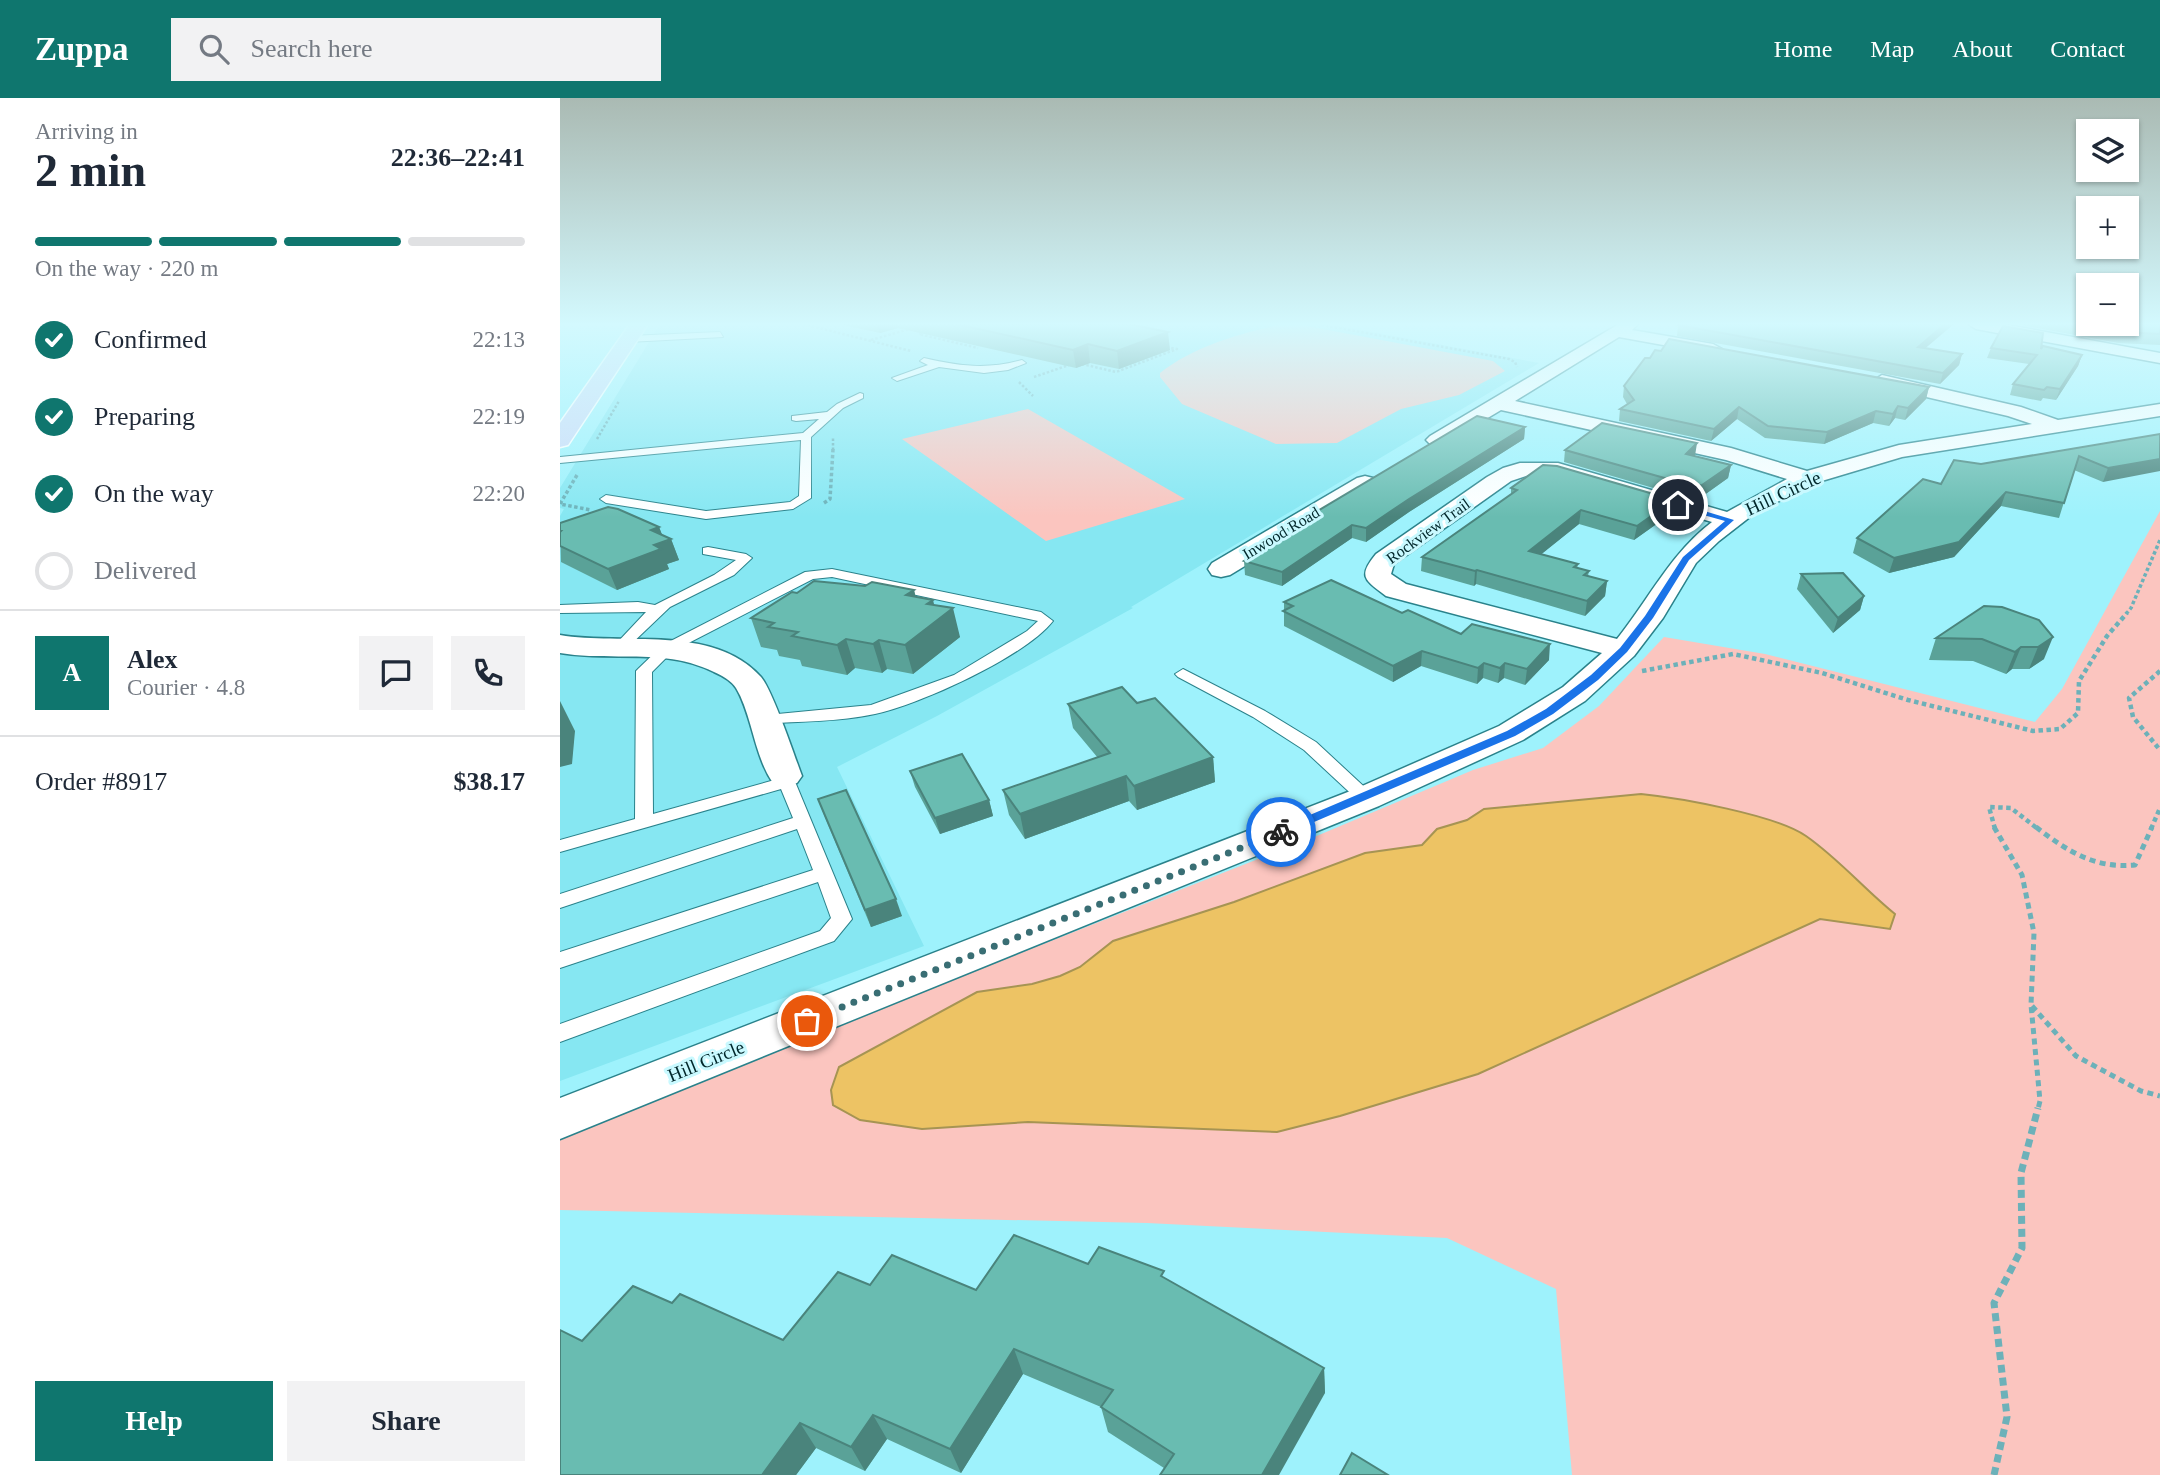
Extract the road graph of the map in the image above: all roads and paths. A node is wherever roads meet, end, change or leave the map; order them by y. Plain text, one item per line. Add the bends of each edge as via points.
1 (595, 388) edge
2 (1524, 388) edge
3 (1914, 388) edge
4 (860, 396) dead end
5 (1501, 402) junction
6 (2160, 410) edge
7 (828, 415) junction
8 (796, 418) dead end
9 (2057, 427) junction
10 (560, 440) edge
11 (806, 442) junction
12 (1419, 451) edge
13 (737, 455) dead end
14 (560, 460) edge
15 (579, 472) dead end
16 (1384, 472) edge
17 (1807, 478) junction
18 (606, 499) dead end
19 (668, 500) dead end
20 (569, 506) dead end
21 (646, 506) junction
22 (1730, 520) junction
23 (2160, 540) edge
24 (708, 551) dead end
25 (1220, 569) dead end
26 (560, 609) edge
27 (658, 610) junction
28 (621, 646) junction
29 (668, 648) junction
30 (566, 649) edge
31 (1624, 650) junction
32 (2160, 671) edge
33 (1183, 674) dead end
34 (1595, 677) junction
35 (763, 719) junction
36 (2160, 750) edge
37 (786, 779) junction
38 (1366, 798) junction
39 (2160, 808) edge
40 (803, 821) junction
41 (644, 822) junction
42 (560, 846) edge
43 (824, 873) junction
44 (560, 901) edge
45 (560, 960) edge
46 (2031, 1005) junction
47 (560, 1033) edge
48 (2160, 1096) edge
49 (560, 1119) edge
50 (1994, 1475) edge

1 - 10 main road
2 - 5 street
3 - 9 street via 2006,408
4 - 7 lane
5 - 12 street
5 - 17 street via 1731,455
6 - 9 street, Hill Circle
7 - 8 lane
7 - 11 lane
9 - 17 street, Hill Circle via 1899,451
11 - 13 lane
11 - 14 lane
11 - 21 lane via 805,498 793,505 706,515
15 - 20 path via 560,504
16 - 25 street, Inwood Road
17 - 22 street, Hill Circle
18 - 21 lane
19 - 21 lane
22 - 31 street, Hill Circle via 1686,559
22 - 31 street, Rockview Trail via 1558,470 1530,467 1498,477 1378,568 1378,577 1396,590
23 - 34 path via 2131,608 2079,681 2078,713 2060,729 2033,731 1822,673 1733,654
24 - 27 lane via 746,558
26 - 27 lane via 638,606
27 - 28 lane
28 - 29 street
28 - 30 street
29 - 35 street via 708,657 749,682
29 - 35 lane via 810,575 832,573 1041,615 1046,621 959,678 873,710
29 - 41 lane via 644,671
31 - 34 street, Hill Circle
32 - 36 path via 2129,698 2133,717
33 - 38 lane via 1310,746
34 - 38 street, Hill Circle via 1549,712 1511,733
35 - 37 street
37 - 40 lane
37 - 41 lane
38 - 49 street, Hill Circle
39 - 46 path via 2135,865 2113,867 2066,850 2011,808 1989,807 1993,826 2022,875 2034,933
40 - 43 lane
40 - 44 lane
41 - 42 lane
43 - 45 lane
43 - 47 lane via 842,919 827,936
46 - 48 path via 2076,1056 2141,1091
46 - 50 path via 2040,1101 2021,1173 2022,1248 1994,1303 2007,1417

